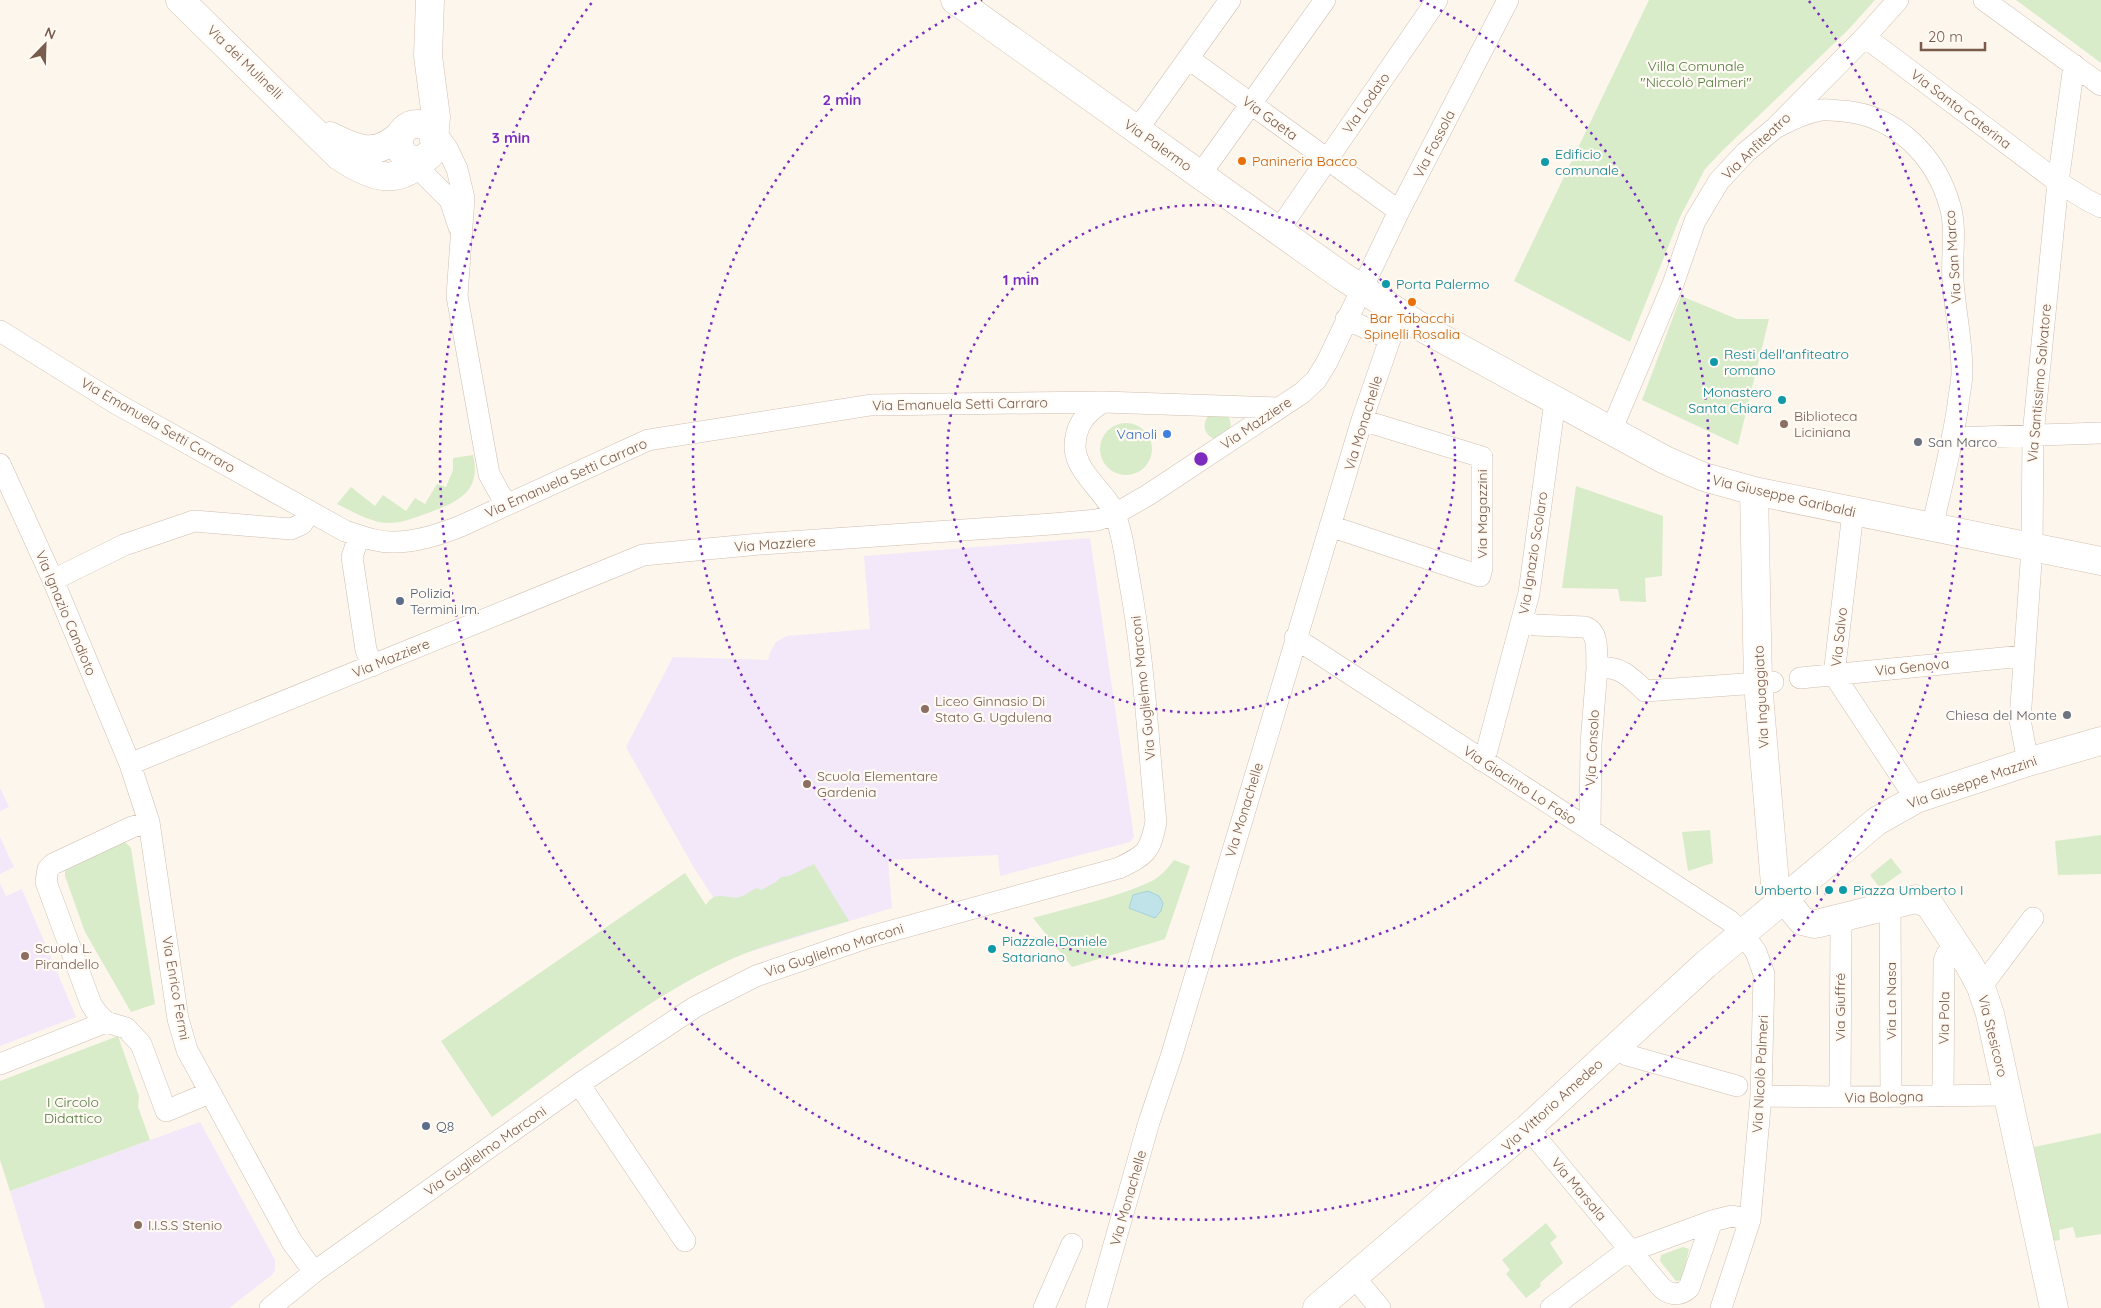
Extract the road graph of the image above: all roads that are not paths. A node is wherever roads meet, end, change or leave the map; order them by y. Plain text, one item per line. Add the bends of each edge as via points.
1 (180, 0) edge
2 (430, 0) edge
3 (955, 0) edge
4 (1230, 0) edge
5 (1325, 0) edge
6 (1438, 0) edge
7 (1508, 0) edge
8 (1898, 0) edge
9 (1984, 0) edge
10 (1865, 37) junction
11 (1189, 59) junction
12 (2074, 65) junction
13 (2101, 85) edge
14 (1251, 104) junction
15 (309, 125) junction
16 (1775, 128) junction
17 (1138, 130) junction
18 (419, 142) junction
19 (1326, 159) junction
20 (1200, 175) junction
21 (2058, 182) junction
22 (2101, 206) edge
23 (1399, 211) junction
24 (1278, 231) junction
25 (462, 233) junction
26 (1361, 288) junction
27 (1346, 319) junction
28 (1396, 327) junction
29 (0, 331) edge
30 (1555, 401) junction
31 (1103, 402) junction
32 (1221, 406) junction
33 (1278, 408) junction
34 (1362, 420) junction
35 (1611, 431) junction
36 (2101, 433) edge
37 (2033, 435) junction
38 (1953, 438) junction
39 (1225, 444) junction
40 (0, 464) edge
41 (1754, 491) junction
42 (506, 505) junction
43 (310, 512) junction
44 (1852, 512) junction
45 (1115, 514) junction
46 (1330, 526) junction
47 (1932, 528) junction
48 (359, 536) junction
49 (2032, 548) junction
50 (2101, 561) edge
51 (53, 580) junction
52 (1523, 621) junction
53 (1295, 638) junction
54 (2023, 656) junction
55 (372, 666) junction
56 (1597, 668) junction
57 (1834, 675) junction
58 (1800, 678) dead end
59 (1766, 682) junction
60 (2101, 741) edge
61 (1481, 760) junction
62 (2028, 762) junction
63 (130, 764) junction
64 (1916, 799) junction
65 (149, 822) junction
66 (1590, 829) junction
67 (1784, 899) junction
68 (1890, 905) junction
69 (1839, 917) junction
70 (2033, 918) dead end
71 (1743, 934) junction
72 (1956, 945) junction
73 (1981, 988) junction
74 (106, 1022) junction
75 (1616, 1047) junction
76 (0, 1064) edge
77 (580, 1084) junction
78 (1737, 1086) dead end
79 (209, 1093) junction
80 (2008, 1095) junction
81 (1761, 1096) junction
82 (1891, 1096) junction
83 (1943, 1096) junction
84 (1840, 1097) junction
85 (1528, 1128) junction
86 (1712, 1220) junction
87 (1750, 1220) junction
88 (685, 1241) dead end
89 (1072, 1244) dead end
90 (1631, 1251) junction
91 (314, 1272) junction
92 (1354, 1277) junction
93 (270, 1308) edge
94 (1044, 1308) edge
95 (1096, 1308) edge
96 (1317, 1308) edge
97 (1380, 1308) edge
98 (1551, 1308) edge
99 (1721, 1308) edge
100 (2054, 1308) edge

1 - 15 street, Via dei Mulinelli
2 - 18 street via 428,56 414,114
3 - 17 street, Via Palermo
4 - 11 street
5 - 14 street
6 - 19 street, Via Lodato
7 - 23 street, Via Fossola
8 - 10 street, Via Anfiteatro
9 - 12 street
10 - 16 street, Via Anfiteatro
10 - 21 street, Via Santa Caterina
11 - 14 street, Via Gaeta
11 - 17 street
12 - 13 street
12 - 21 street, Via Santissimo Salvatore
14 - 19 street, Via Gaeta
14 - 20 street
15 - 18 street via 362,150
15 - 18 street, Via dei Mulinelli via 340,156 358,169 376,175 404,175
16 - 35 street, Via Anfiteatro via 1746,152 1719,181 1696,222
16 - 38 street, Via San Marco via 1799,116 1823,110 1856,112 1882,121 1904,135 1932,165 1951,207 1953,280 1962,373
17 - 20 street, Via Palermo
18 - 25 street via 450,200
18 - 25 street via 443,140 457,169 464,198
19 - 23 street, Via Gaeta
19 - 24 street, Via Lodato
20 - 24 street, Via Palermo
21 - 22 street, Via Santa Caterina
21 - 37 street, Via Santissimo Salvatore
23 - 26 street, Via Fossola
24 - 26 street, Via Palermo
25 - 42 street via 457,296 489,474
26 - 27 street, Via Mazziere
26 - 28 street, Via Giuseppe Garibaldi
27 - 28 street
27 - 33 street, Via Mazziere via 1328,362 1316,380
28 - 30 street, Via Giuseppe Garibaldi
28 - 34 street, Via Monachelle
29 - 43 street, Via Emanuela Setti Carraro via 117,404
30 - 35 street, Via Giuseppe Garibaldi
30 - 52 street, Via Ignazio Scolaro
31 - 32 street, Via Emanuela Setti Carraro
31 - 42 street, Via Emanuela Setti Carraro via 871,405 648,440
31 - 45 street via 1081,421 1075,450 1080,464
32 - 33 street, Via Emanuela Setti Carraro
32 - 39 street via 1231,410 1237,421 1235,433
33 - 39 street, Via Mazziere
34 - 46 street, Via Monachelle
34 - 46 street, Via Magazzini via 1482,458 1480,576
35 - 41 street, Via Giuseppe Garibaldi via 1704,477
36 - 37 street
37 - 38 street
37 - 49 street, Via Santissimo Salvatore
38 - 47 street, Via San Marco
39 - 45 street, Via Mazziere
40 - 51 street, Via Ignazio Candioto
41 - 44 street, Via Giuseppe Garibaldi
41 - 59 street, Via Inguaggiato
42 - 48 street, Via Emanuela Setti Carraro via 440,534 396,542
43 - 48 street, Via Emanuela Setti Carraro
43 - 51 street via 302,524 291,529 194,521 124,545
44 - 47 street, Via Giuseppe Garibaldi
44 - 57 street, Via Salvo
45 - 55 street, Via Mazziere via 1097,520 643,555
45 - 77 street, Via Guglielmo Marconi via 1135,611 1156,822 1148,849 1119,868 866,938 756,976 695,1007
46 - 53 street, Via Monachelle
47 - 49 street, Via Giuseppe Garibaldi
48 - 55 street via 352,557 366,650
49 - 50 street, Via Giuseppe Garibaldi
49 - 54 street, Via Santissimo Salvatore
51 - 63 street, Via Ignazio Candioto
52 - 56 street, Via Consolo via 1535,625 1591,629 1595,635
52 - 61 street, Via Ignazio Scolaro via 1487,750
53 - 61 street, Via Giacinto Lo Faso
53 - 95 street, Via Monachelle
54 - 57 street, Via Genova
54 - 62 street, Via Santissimo Salvatore via 2020,720
55 - 63 street, Via Mazziere
56 - 59 street via 1606,667 1628,674 1645,691
56 - 66 street, Via Consolo via 1591,744
57 - 58 street, Via Genova
57 - 64 street, Via Salvo
59 - 67 street, Via Inguaggiato via 1774,879
60 - 62 street, Via Giuseppe Mazzini
61 - 66 street, Via Giacinto Lo Faso
62 - 64 street, Via Giuseppe Mazzini
63 - 65 street, Via Enrico Fermi
64 - 67 street, Via Giuseppe Mazzini via 1878,821
65 - 74 street via 58,862 48,869 46,875 47,888 91,1004
65 - 79 street, Via Enrico Fermi via 181,1034
66 - 71 street, Via Giacinto Lo Faso via 1730,921
67 - 69 street, Via Stesicoro via 1797,917 1808,924
67 - 71 street, Via Vittorio Amedeo
68 - 69 street, Via Stesicoro
68 - 72 street, Via Stesicoro via 1924,900
68 - 82 street, Via La Nasa
69 - 84 street, Via Giuffré
70 - 73 street
71 - 75 street, Via Vittorio Amedeo
71 - 81 street, Via Nicolò Palmeri via 1756,952 1764,974
72 - 73 street, Via Stesicoro
72 - 83 street, Via Pola via 1944,961
73 - 80 street, Via Stesicoro
74 - 76 street
74 - 79 street via 126,1028 141,1044 166,1111
75 - 78 street via 1627,1055
75 - 85 street, Via Vittorio Amedeo
77 - 88 street
77 - 91 street, Via Guglielmo Marconi
79 - 91 street, Via Enrico Fermi via 292,1242
80 - 83 street, Via Bologna
80 - 100 street, Via Stesicoro
81 - 84 street, Via Bologna
81 - 87 street, Via Nicolò Palmeri
82 - 83 street, Via Bologna
82 - 84 street, Via Bologna
85 - 90 street, Via Marsala
85 - 92 street, Via Vittorio Amedeo
86 - 87 street via 1732,1216
86 - 90 street
86 - 90 street, Via Marsala via 1692,1283 1680,1294 1664,1290
87 - 99 street, Via Nicolò Palmeri
89 - 94 street
90 - 98 street
91 - 93 street, Via Guglielmo Marconi
92 - 96 street, Via Vittorio Amedeo
92 - 97 street

